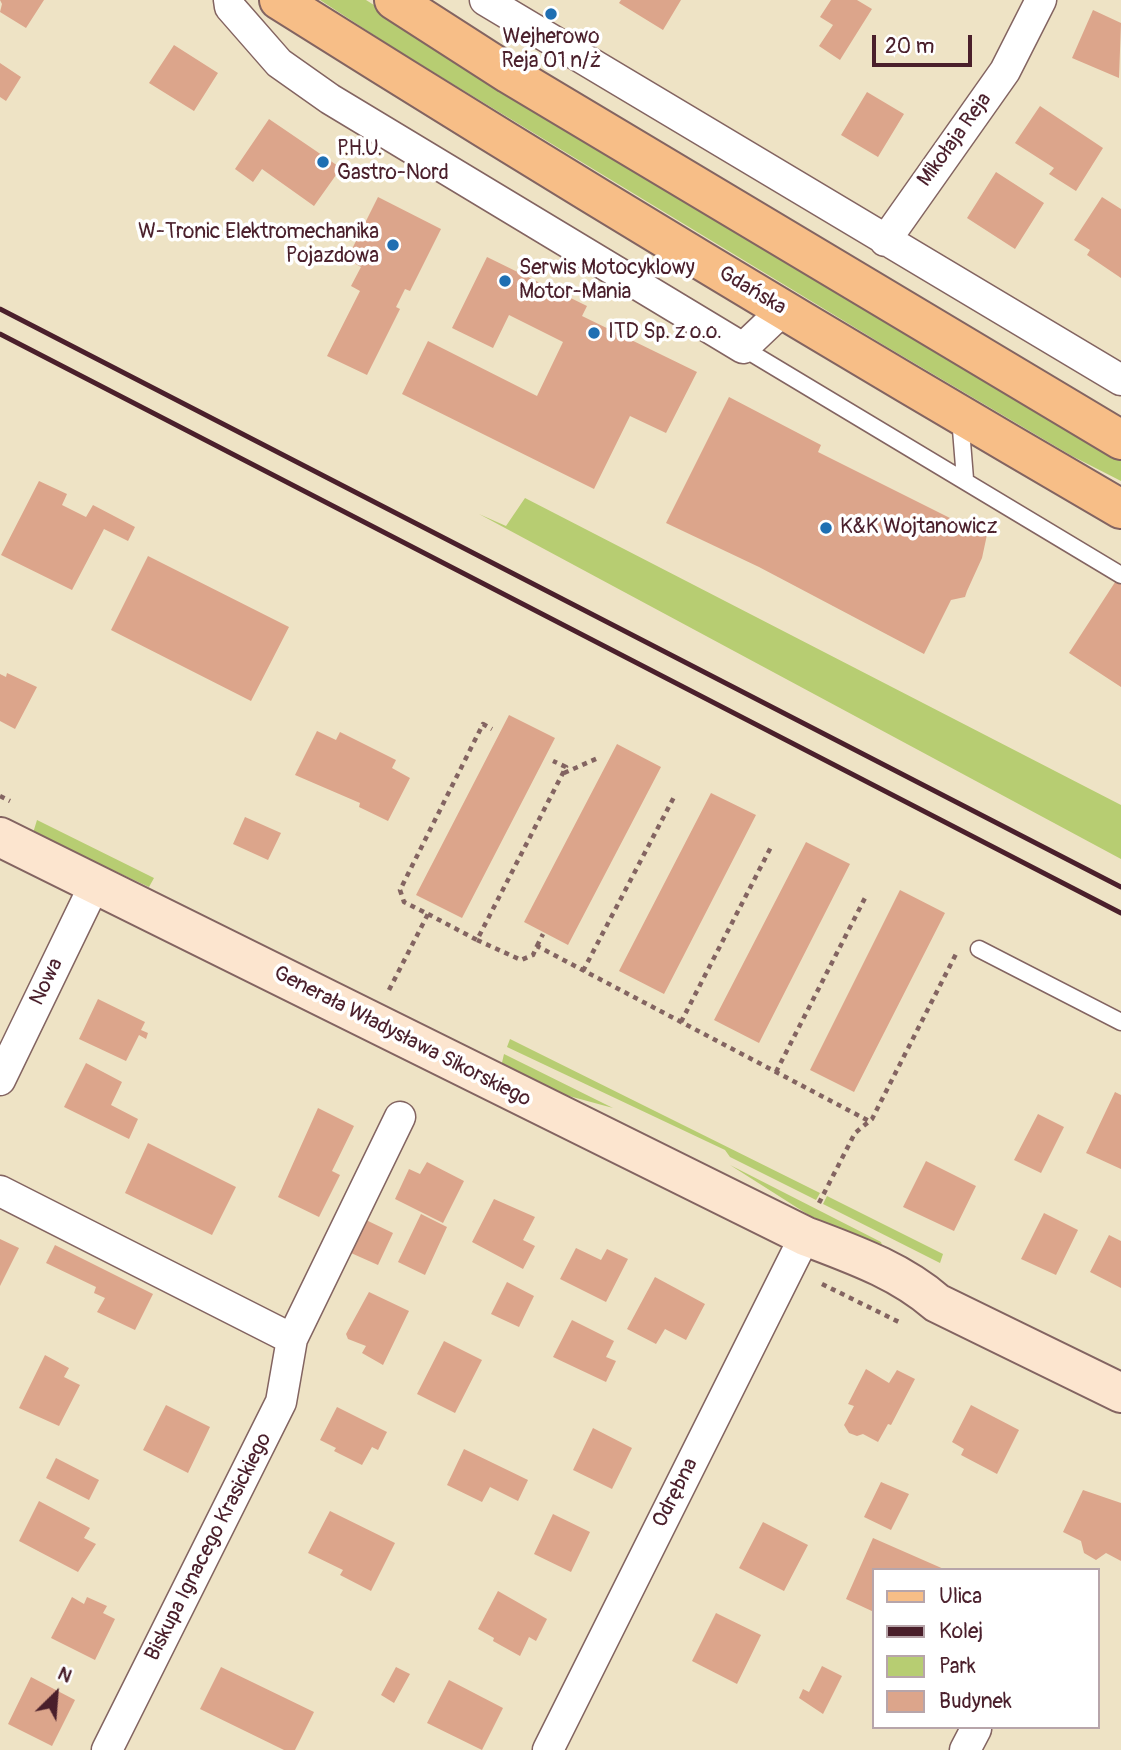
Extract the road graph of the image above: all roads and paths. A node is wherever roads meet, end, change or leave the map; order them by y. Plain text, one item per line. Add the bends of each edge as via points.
1 (229, 0) edge
2 (279, 0) edge
3 (394, 0) edge
4 (485, 0) edge
5 (1041, 0) edge
6 (885, 241) junction
7 (783, 310) junction
8 (743, 348) junction
9 (1121, 380) edge
10 (959, 415) junction
11 (1121, 440) edge
12 (965, 479) junction
13 (1121, 509) edge
14 (1121, 575) edge
15 (492, 729) dead end
16 (598, 758) dead end
17 (553, 761) dead end
18 (563, 774) junction
19 (674, 797) dead end
20 (0, 837) edge
21 (771, 847) dead end
22 (95, 884) junction
23 (866, 896) dead end
24 (428, 914) junction
25 (543, 934) dead end
26 (477, 940) junction
27 (961, 944) dead end
28 (537, 946) junction
29 (979, 949) dead end
30 (583, 971) junction
31 (388, 992) dead end
32 (681, 1022) junction
33 (1121, 1022) edge
34 (776, 1072) junction
35 (0, 1080) edge
36 (400, 1116) dead end
37 (869, 1121) junction
38 (0, 1191) edge
39 (812, 1221) junction
40 (292, 1339) junction
41 (1121, 1393) edge
42 (107, 1750) edge
43 (548, 1750) edge

1 - 8 street via 230,7 279,63 330,99
2 - 7 main road, Gdańska
3 - 11 main road via 509,74
4 - 6 street
5 - 6 street, Mikołaja Reja via 1005,71
6 - 9 street
7 - 8 street
7 - 10 main road, Gdańska
8 - 12 lane
10 - 12 lane
10 - 13 main road, Gdańska
12 - 14 lane
15 - 24 path via 483,724 400,890 404,902
16 - 18 path
17 - 18 path via 566,767
18 - 26 path
19 - 30 path
20 - 22 street, Generała Władysława Sikorskiego
21 - 32 path
22 - 35 street, Nowa
22 - 39 street, Generała Władysława Sikorskiego
23 - 34 path
24 - 26 path
24 - 31 path
25 - 28 path
26 - 28 path via 521,960 533,955
27 - 37 path
28 - 30 path
29 - 33 lane
30 - 32 path
32 - 34 path
34 - 37 path
36 - 40 street, Biskupa Ignacego Krasickiego
37 - 39 path via 855,1133
38 - 40 street
39 - 41 street, Generała Władysława Sikorskiego via 869,1261 914,1283 937,1303
39 - 43 street, Odrębna
40 - 42 street, Biskupa Ignacego Krasickiego via 281,1402

